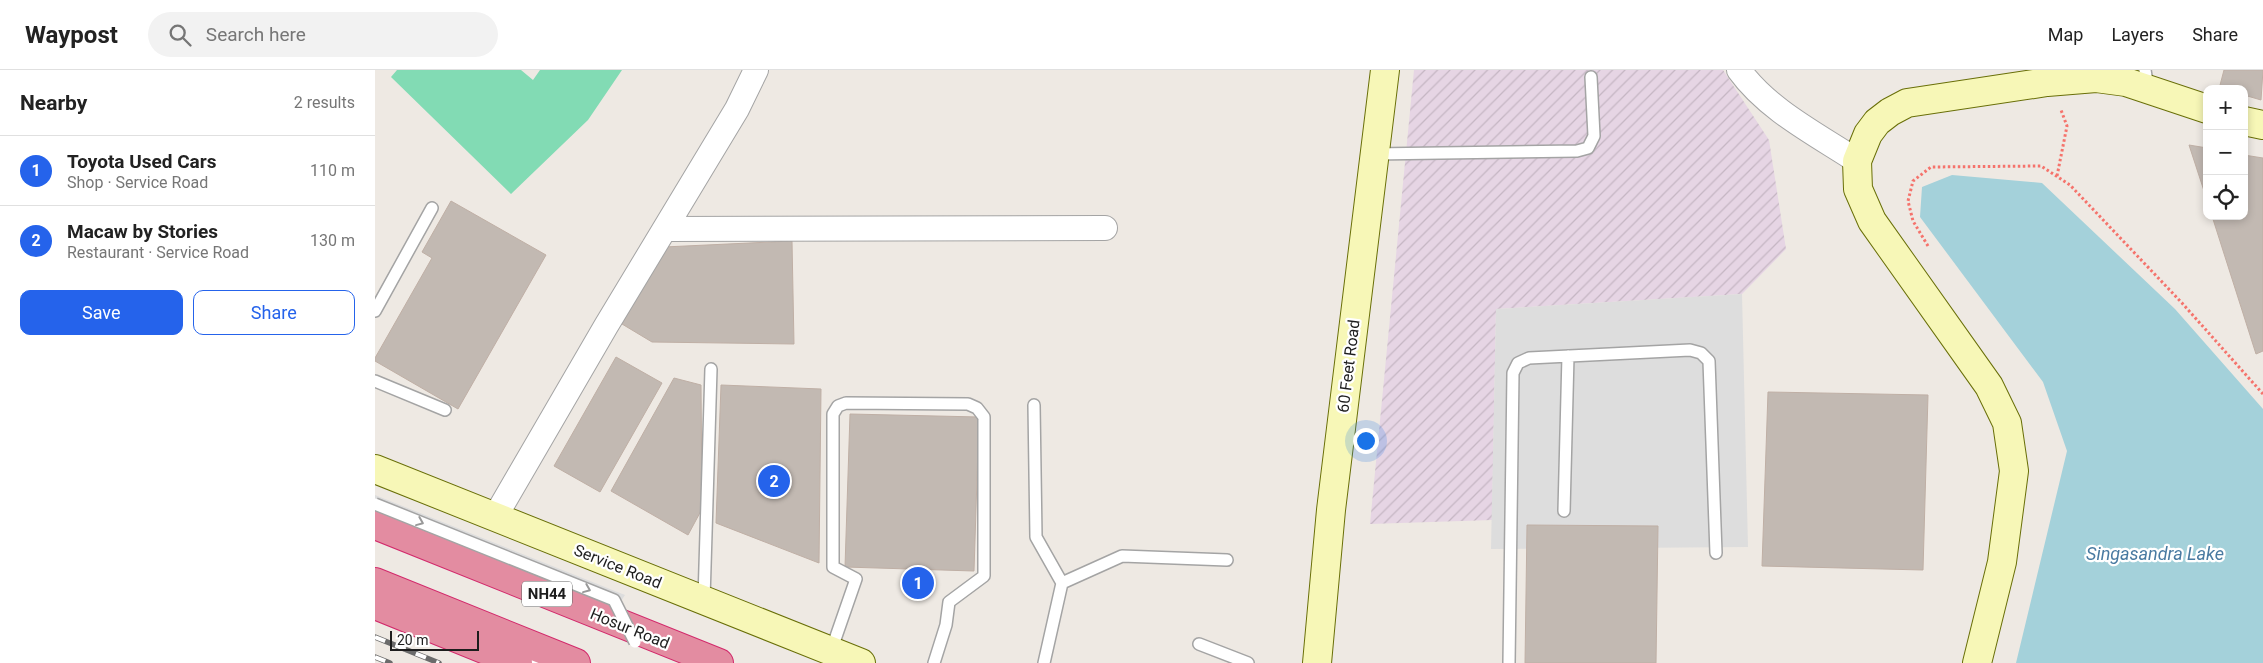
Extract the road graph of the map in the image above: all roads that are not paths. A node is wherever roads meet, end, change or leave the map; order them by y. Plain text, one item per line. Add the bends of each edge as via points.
1 (756, 70) edge
2 (1385, 70) edge
3 (1739, 70) edge
4 (2096, 74) edge
5 (1591, 77) dead end
6 (2147, 80) edge
7 (2203, 108) edge
8 (2248, 122) edge
9 (2263, 125) edge
10 (1374, 154) junction
11 (1857, 161) junction
12 (431, 208) dead end
13 (1105, 228) dead end
14 (665, 229) junction
15 (375, 311) edge
16 (1568, 356) junction
17 (711, 369) dead end
18 (375, 381) edge
19 (1035, 404) dead end
20 (445, 410) dead end
21 (375, 469) edge
22 (375, 504) edge
23 (1564, 511) dead end
24 (495, 516) junction
25 (375, 525) edge
26 (375, 538) edge
27 (1716, 552) dead end
28 (1227, 560) dead end
29 (375, 582) edge
30 (1062, 583) junction
31 (375, 599) edge
32 (703, 600) junction
33 (375, 606) edge
34 (635, 642) junction
35 (1199, 644) dead end
36 (831, 651) junction
37 (518, 663) edge
38 (539, 663) edge
39 (575, 663) edge
40 (688, 663) edge
41 (719, 663) edge
42 (861, 663) edge
43 (934, 663) edge
44 (1044, 663) edge
45 (1248, 663) edge
46 (1317, 663) edge
47 (1509, 663) edge
48 (1977, 663) edge

1 - 14 street via 737,109
2 - 10 street, 60 Feet Road
3 - 11 street via 1762,96
4 - 6 street via 2126,82
4 - 11 street via 1907,103 1877,122 1868,134
5 - 10 lane via 1594,136 1588,148 1577,151
6 - 7 street
8 - 9 street
10 - 46 street, 60 Feet Road via 1331,510
11 - 48 street via 1859,189 1872,221 1989,386 2007,423 2014,471 2002,562
12 - 15 lane
13 - 14 street
14 - 24 street
16 - 23 lane
16 - 27 lane via 1690,350 1701,353 1709,361
16 - 47 lane via 1529,358 1518,363 1513,373
17 - 32 lane
18 - 20 lane
19 - 30 lane via 1036,537
21 - 24 street, Service Road
22 -> 34 lane, bridge via 614,600
24 - 32 street, Service Road
25 - 41 highway, Hosur Road / NH44
26 - 34 highway
28 - 30 lane via 1122,556
29 - 39 highway
30 - 44 lane
31 - 38 lane
32 - 36 street, Service Road
33 - 37 highway
34 - 40 highway
35 - 45 lane
36 - 42 street, Service Road
36 - 43 lane via 856,579 833,567 833,414 838,406 847,403 968,404 977,408 984,417 983,576 949,602 946,625

